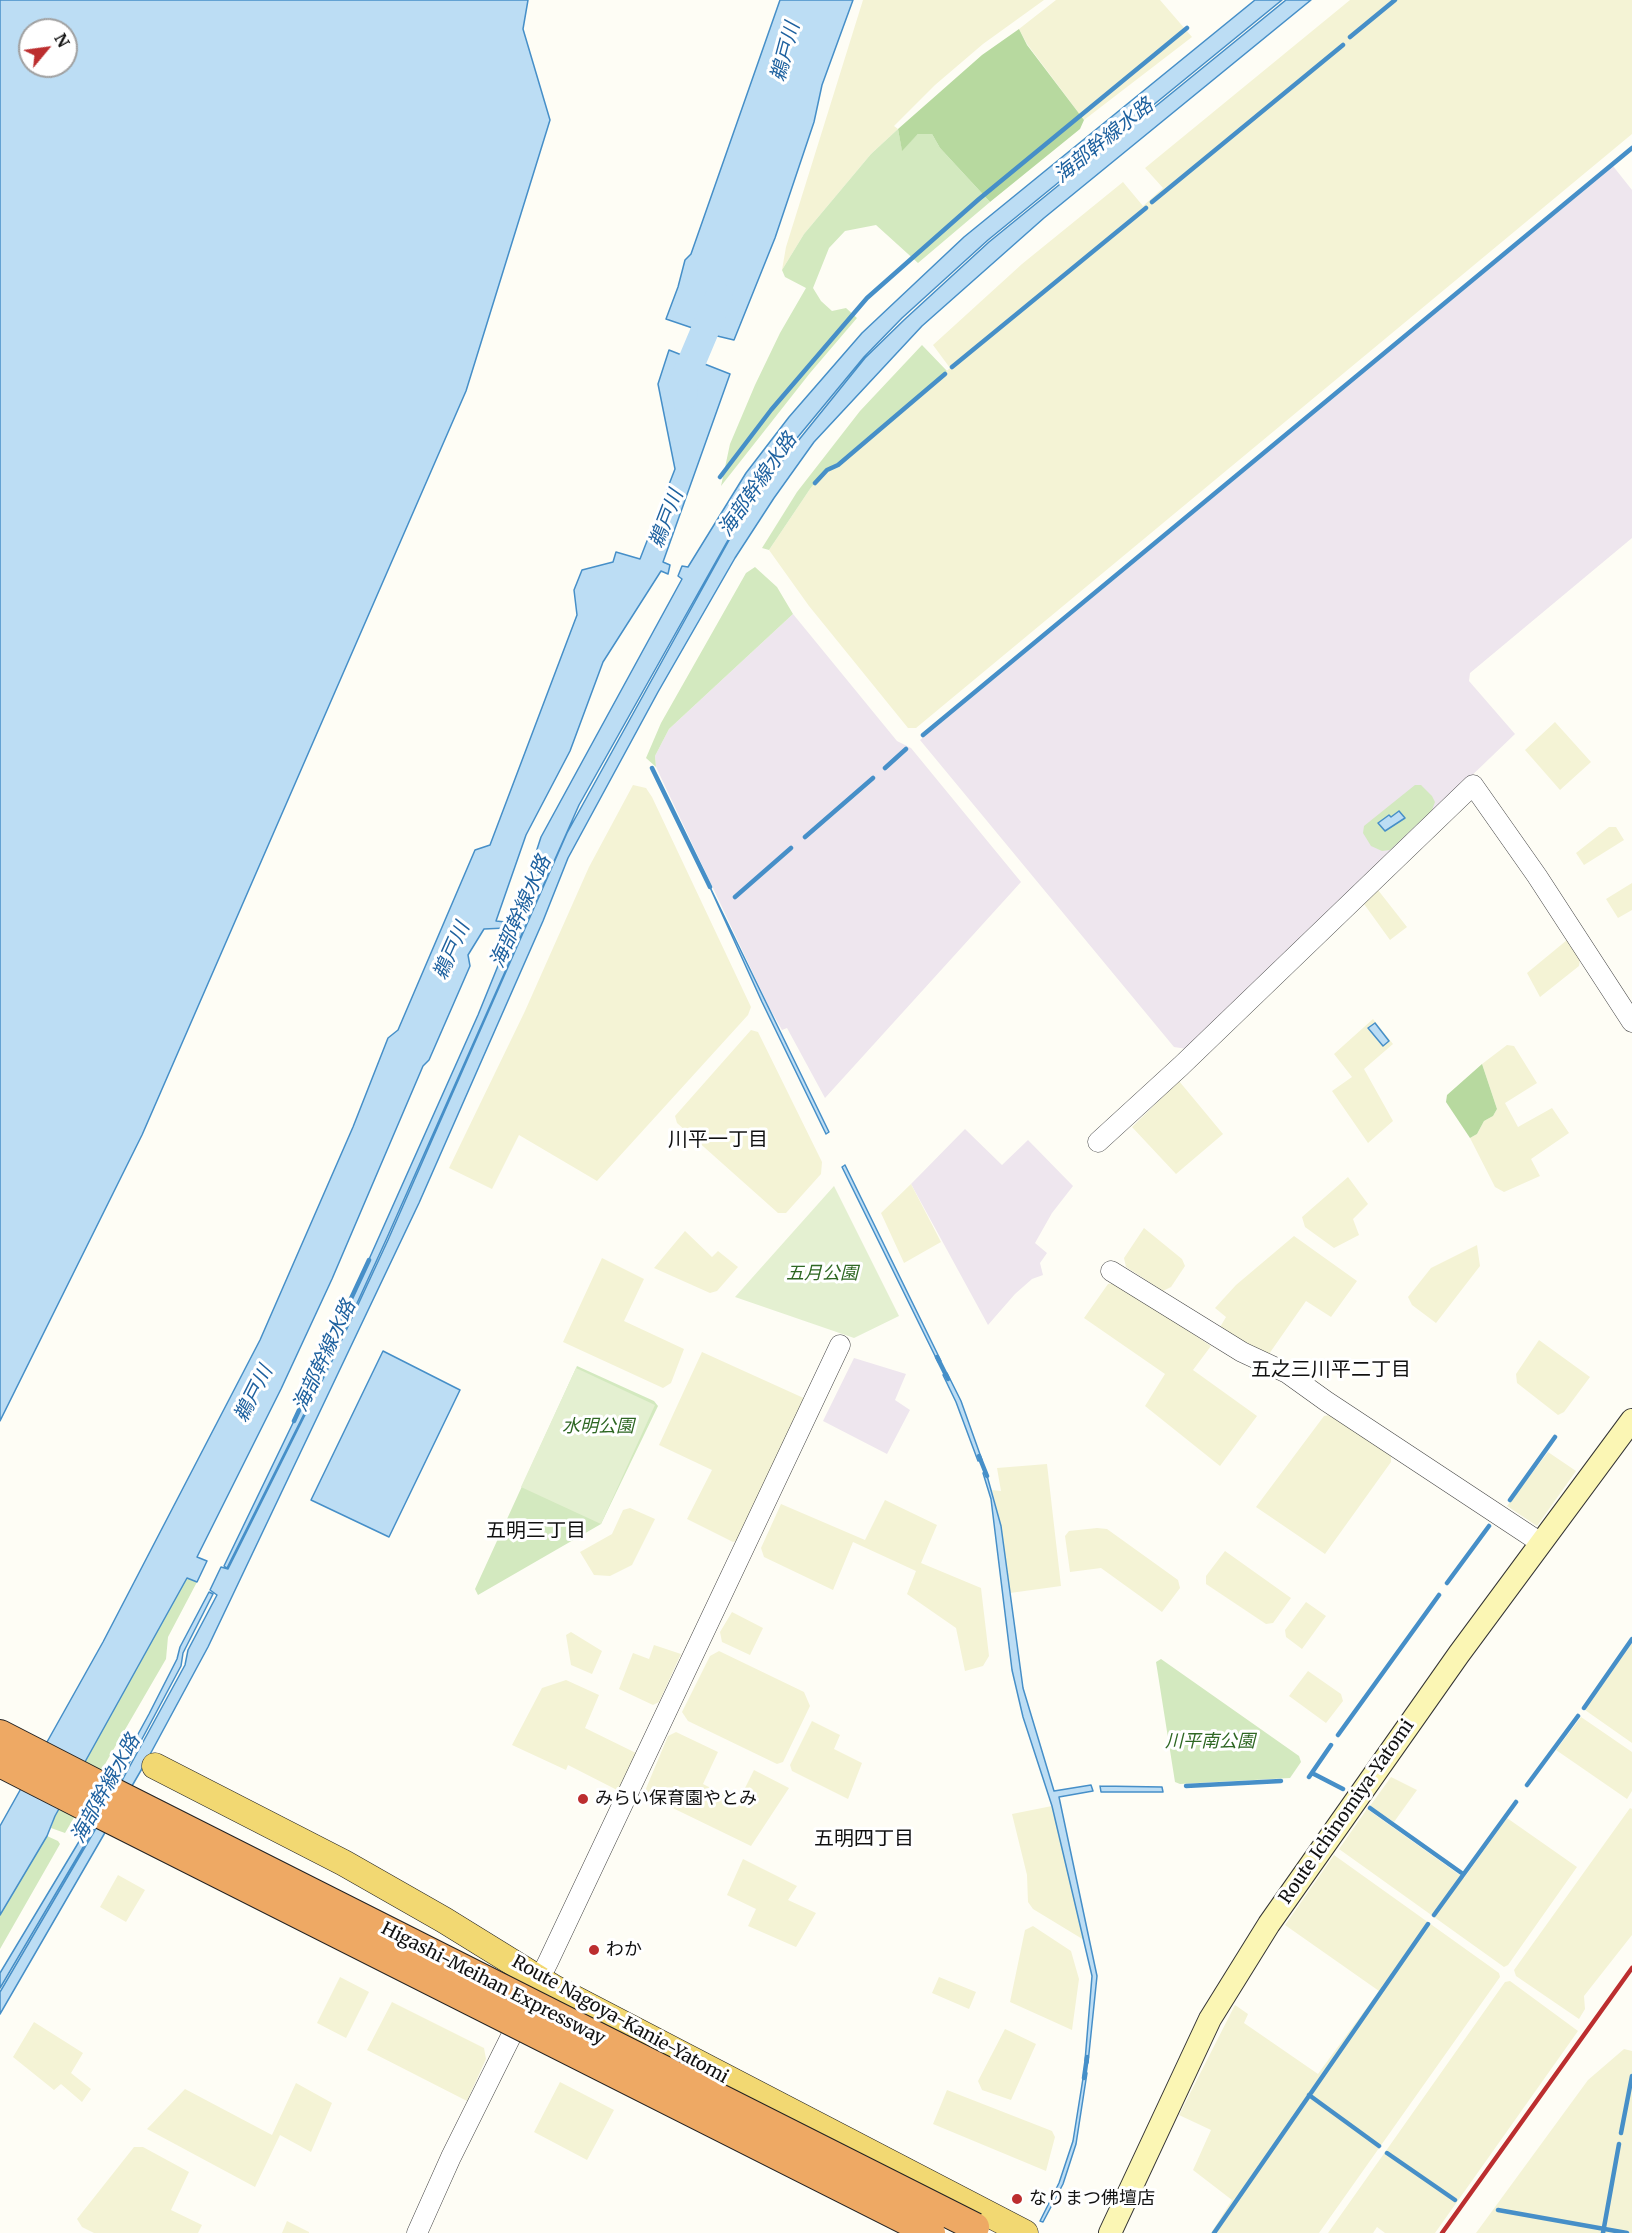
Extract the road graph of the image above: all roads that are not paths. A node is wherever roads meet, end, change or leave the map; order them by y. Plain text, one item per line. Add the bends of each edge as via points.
1 (1632, 1023) edge
2 (1098, 1142) dead end
3 (1111, 1270) dead end
4 (840, 1345) dead end
5 (1632, 1420) edge
6 (1541, 1543) junction
7 (0, 1734) edge
8 (0, 1763) edge
9 (155, 1766) dead end
10 (539, 1980) junction
11 (417, 2233) edge
12 (932, 2233) edge
13 (987, 2233) edge
14 (1025, 2233) edge
15 (1110, 2233) edge

1 - 2 street via 1473,785
3 - 6 street via 1242,1352 1287,1373
4 - 10 street
5 - 6 main road, Route Ichinomiya-Yatomi
6 - 15 main road, Route Ichinomiya-Yatomi via 1269,1924 1210,2019
7 - 13 highway, Higashi-Meihan Expressway, bridge
8 - 12 highway, Higashi-Meihan Expressway, bridge
9 - 10 main road, Route Nagoya-Kanie-Yatomi via 344,1863
10 - 11 street
10 - 14 main road, Route Nagoya-Kanie-Yatomi

